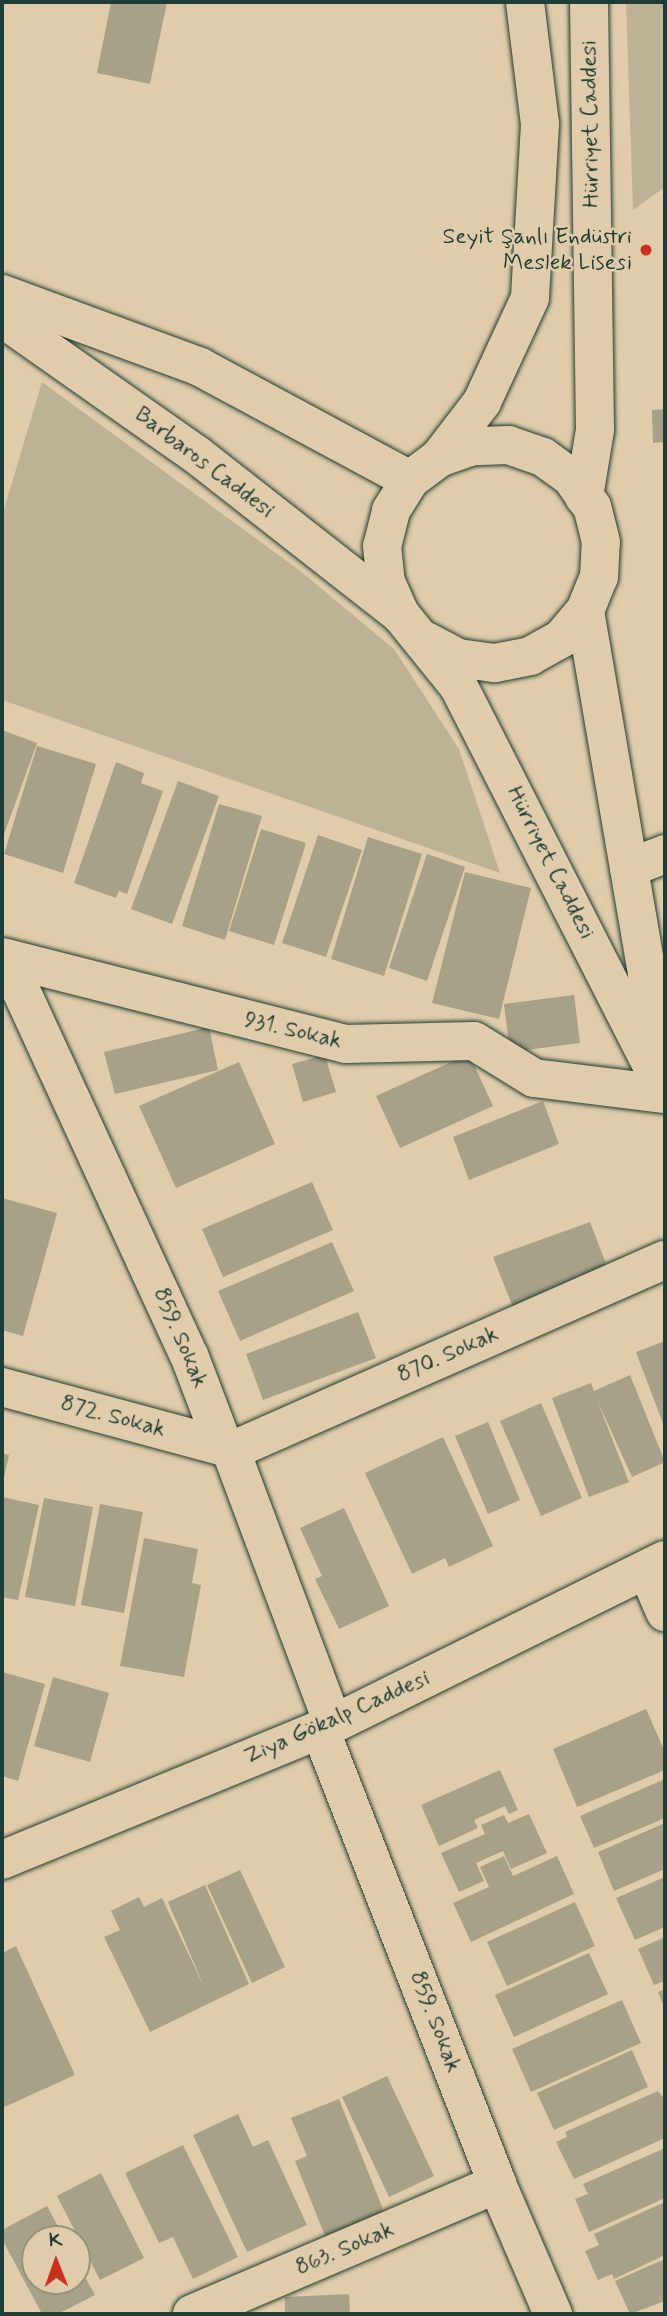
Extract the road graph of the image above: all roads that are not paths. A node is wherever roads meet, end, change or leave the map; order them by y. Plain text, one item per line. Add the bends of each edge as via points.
1 (525, 2) edge
2 (589, 2) edge
3 (2, 294) edge
4 (2, 318) edge
5 (425, 469) junction
6 (584, 497) junction
7 (586, 611) junction
8 (414, 628) junction
9 (665, 854) edge
10 (629, 868) junction
11 (4, 958) edge
12 (665, 1083) edge
13 (665, 1092) edge
14 (665, 1260) edge
15 (2, 1387) edge
16 (228, 1449) junction
17 (656, 1565) edge
18 (665, 1612) edge
19 (326, 1726) junction
20 (2, 1860) edge
21 (497, 2183) junction
22 (192, 2314) edge
23 (553, 2314) edge

1 - 5 street, Hürriyet Caddesi via 540,124 530,298 482,402
2 - 6 street, Hürriyet Caddesi via 594,430
3 - 5 street via 200,367
4 - 8 street, Barbaros Caddesi via 197,454
5 - 6 street via 473,446 509,445 543,457 572,478
5 - 8 street, Hürriyet Caddesi via 391,511 382,546 386,582
6 - 7 street via 592,507 601,542 599,578
7 - 8 street via 562,638 530,656 495,663 458,658
7 - 10 street
8 - 13 street, Hürriyet Caddesi via 459,687
9 - 10 street
10 - 12 street
11 - 13 street, 931. Sokak via 346,1044 474,1041 534,1078
11 - 16 street, 859. Sokak via 189,1355
14 - 16 street, 870. Sokak
15 - 16 street, 872. Sokak
16 - 19 street, 859. Sokak
17 - 18 street
17 - 19 street, Ziya Gökalp Caddesi
19 - 20 street, Ziya Gökalp Caddesi
19 - 21 street, 859. Sokak
21 - 22 street, 863. Sokak
21 - 23 street, 859. Sokak

